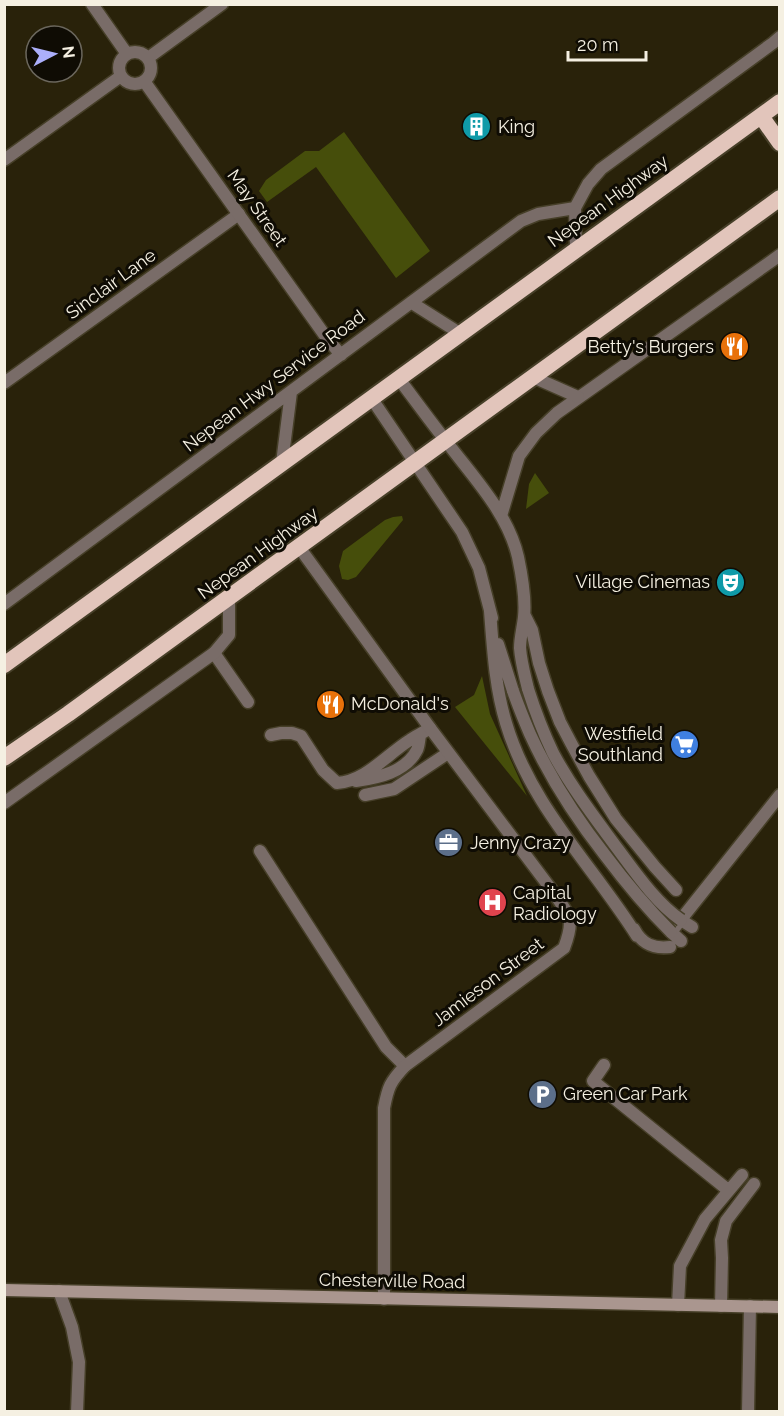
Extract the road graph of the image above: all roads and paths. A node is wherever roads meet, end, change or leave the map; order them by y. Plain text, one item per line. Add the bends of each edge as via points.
1 (92, 4) edge
2 (222, 4) edge
3 (778, 42) edge
4 (127, 54) junction
5 (148, 58) junction
6 (122, 76) junction
7 (144, 81) junction
8 (780, 102) edge
9 (761, 116) junction
10 (780, 143) edge
11 (4, 160) edge
12 (780, 198) edge
13 (575, 208) junction
14 (239, 214) junction
15 (576, 249) junction
16 (780, 255) edge
17 (412, 303) junction
18 (461, 334) junction
19 (341, 355) junction
20 (533, 377) junction
21 (399, 379) junction
22 (4, 383) edge
23 (291, 392) junction
24 (578, 397) junction
25 (372, 399) junction
26 (445, 441) junction
27 (282, 463) junction
28 (415, 463) junction
29 (501, 516) junction
30 (299, 547) junction
31 (229, 598) junction
32 (4, 604) edge
33 (490, 611) junction
34 (525, 615) junction
35 (214, 653) junction
36 (4, 665) edge
37 (248, 702) dead end
38 (425, 732) junction
39 (271, 735) dead end
40 (448, 753) junction
41 (4, 759) edge
42 (365, 795) dead end
43 (780, 795) edge
44 (4, 803) edge
45 (260, 851) dead end
46 (676, 890) dead end
47 (633, 913) dead end
48 (686, 923) junction
49 (671, 932) junction
50 (637, 936) junction
51 (603, 1065) dead end
52 (405, 1066) junction
53 (742, 1175) dead end
54 (754, 1184) dead end
55 (728, 1190) junction
56 (4, 1290) edge
57 (59, 1291) junction
58 (384, 1299) junction
59 (678, 1305) junction
60 (721, 1306) junction
61 (750, 1306) junction
62 (780, 1307) edge
63 (77, 1412) edge
64 (748, 1412) edge

1 - 4 street
2 - 5 street
3 - 13 street via 601,169
4 - 5 street via 136,52
4 - 6 street via 119,66
5 - 7 street via 151,69
6 - 7 street via 132,84
6 - 11 street
7 - 14 street, May Street
8 - 9 highway, Nepean Highway
9 - 10 highway
9 - 15 highway, Nepean Highway
12 - 20 highway, Nepean Highway
13 - 15 street
13 - 17 street, Nepean Hwy Service Road via 521,221
14 - 19 street, May Street
14 - 22 street, Sinclair Lane
15 - 18 highway, Nepean Highway
16 - 24 street
17 - 18 street
17 - 19 street, Nepean Hwy Service Road
18 - 21 highway, Nepean Highway
19 - 23 street, Nepean Hwy Service Road
20 - 24 street
20 - 26 highway, Nepean Highway
21 - 25 highway, Nepean Highway
21 - 26 street
23 - 27 street
23 - 32 street, Nepean Hwy Service Road
24 - 29 street via 557,412 519,456
25 - 27 highway, Nepean Highway
25 - 28 street
26 - 28 highway, Nepean Highway
26 - 29 street
27 - 36 highway, Nepean Highway
28 - 30 highway, Nepean Highway
28 - 33 street via 471,548
29 - 34 street via 518,556
30 - 31 highway, Nepean Highway
30 - 38 street, Jamieson Street
31 - 35 street via 230,635
31 - 41 highway, Nepean Highway
33 - 49 street, bridge via 513,691 550,773 573,813 629,887
33 - 50 street via 499,697 516,750 549,812
34 - 46 street via 560,722 589,776 616,819
34 - 48 street, bridge via 521,659 528,689 551,747 575,789 629,865 665,907
35 - 37 street
35 - 44 street
38 - 39 street via 361,777 338,783 323,770 301,736
38 - 40 street, Jamieson Street
40 - 42 street via 394,789
40 - 52 street, Jamieson Street via 554,893 570,917 570,931 564,948
43 - 48 street
45 - 52 street via 386,1047
47 - 50 street
48 - 49 street
49 - 50 street via 675,944 656,948
51 - 55 street via 593,1081
52 - 58 street, Jamieson Street via 387,1089 384,1108
53 - 55 street
54 - 60 street via 726,1221 721,1240
55 - 59 street via 705,1219 680,1266
56 - 57 main road, Chesterville Road
57 - 58 main road, Chesterville Road
57 - 63 street via 79,1362
58 - 59 main road, Chesterville Road
59 - 60 main road, Chesterville Road
60 - 61 main road, Chesterville Road
61 - 62 main road, Chesterville Road
61 - 64 street

